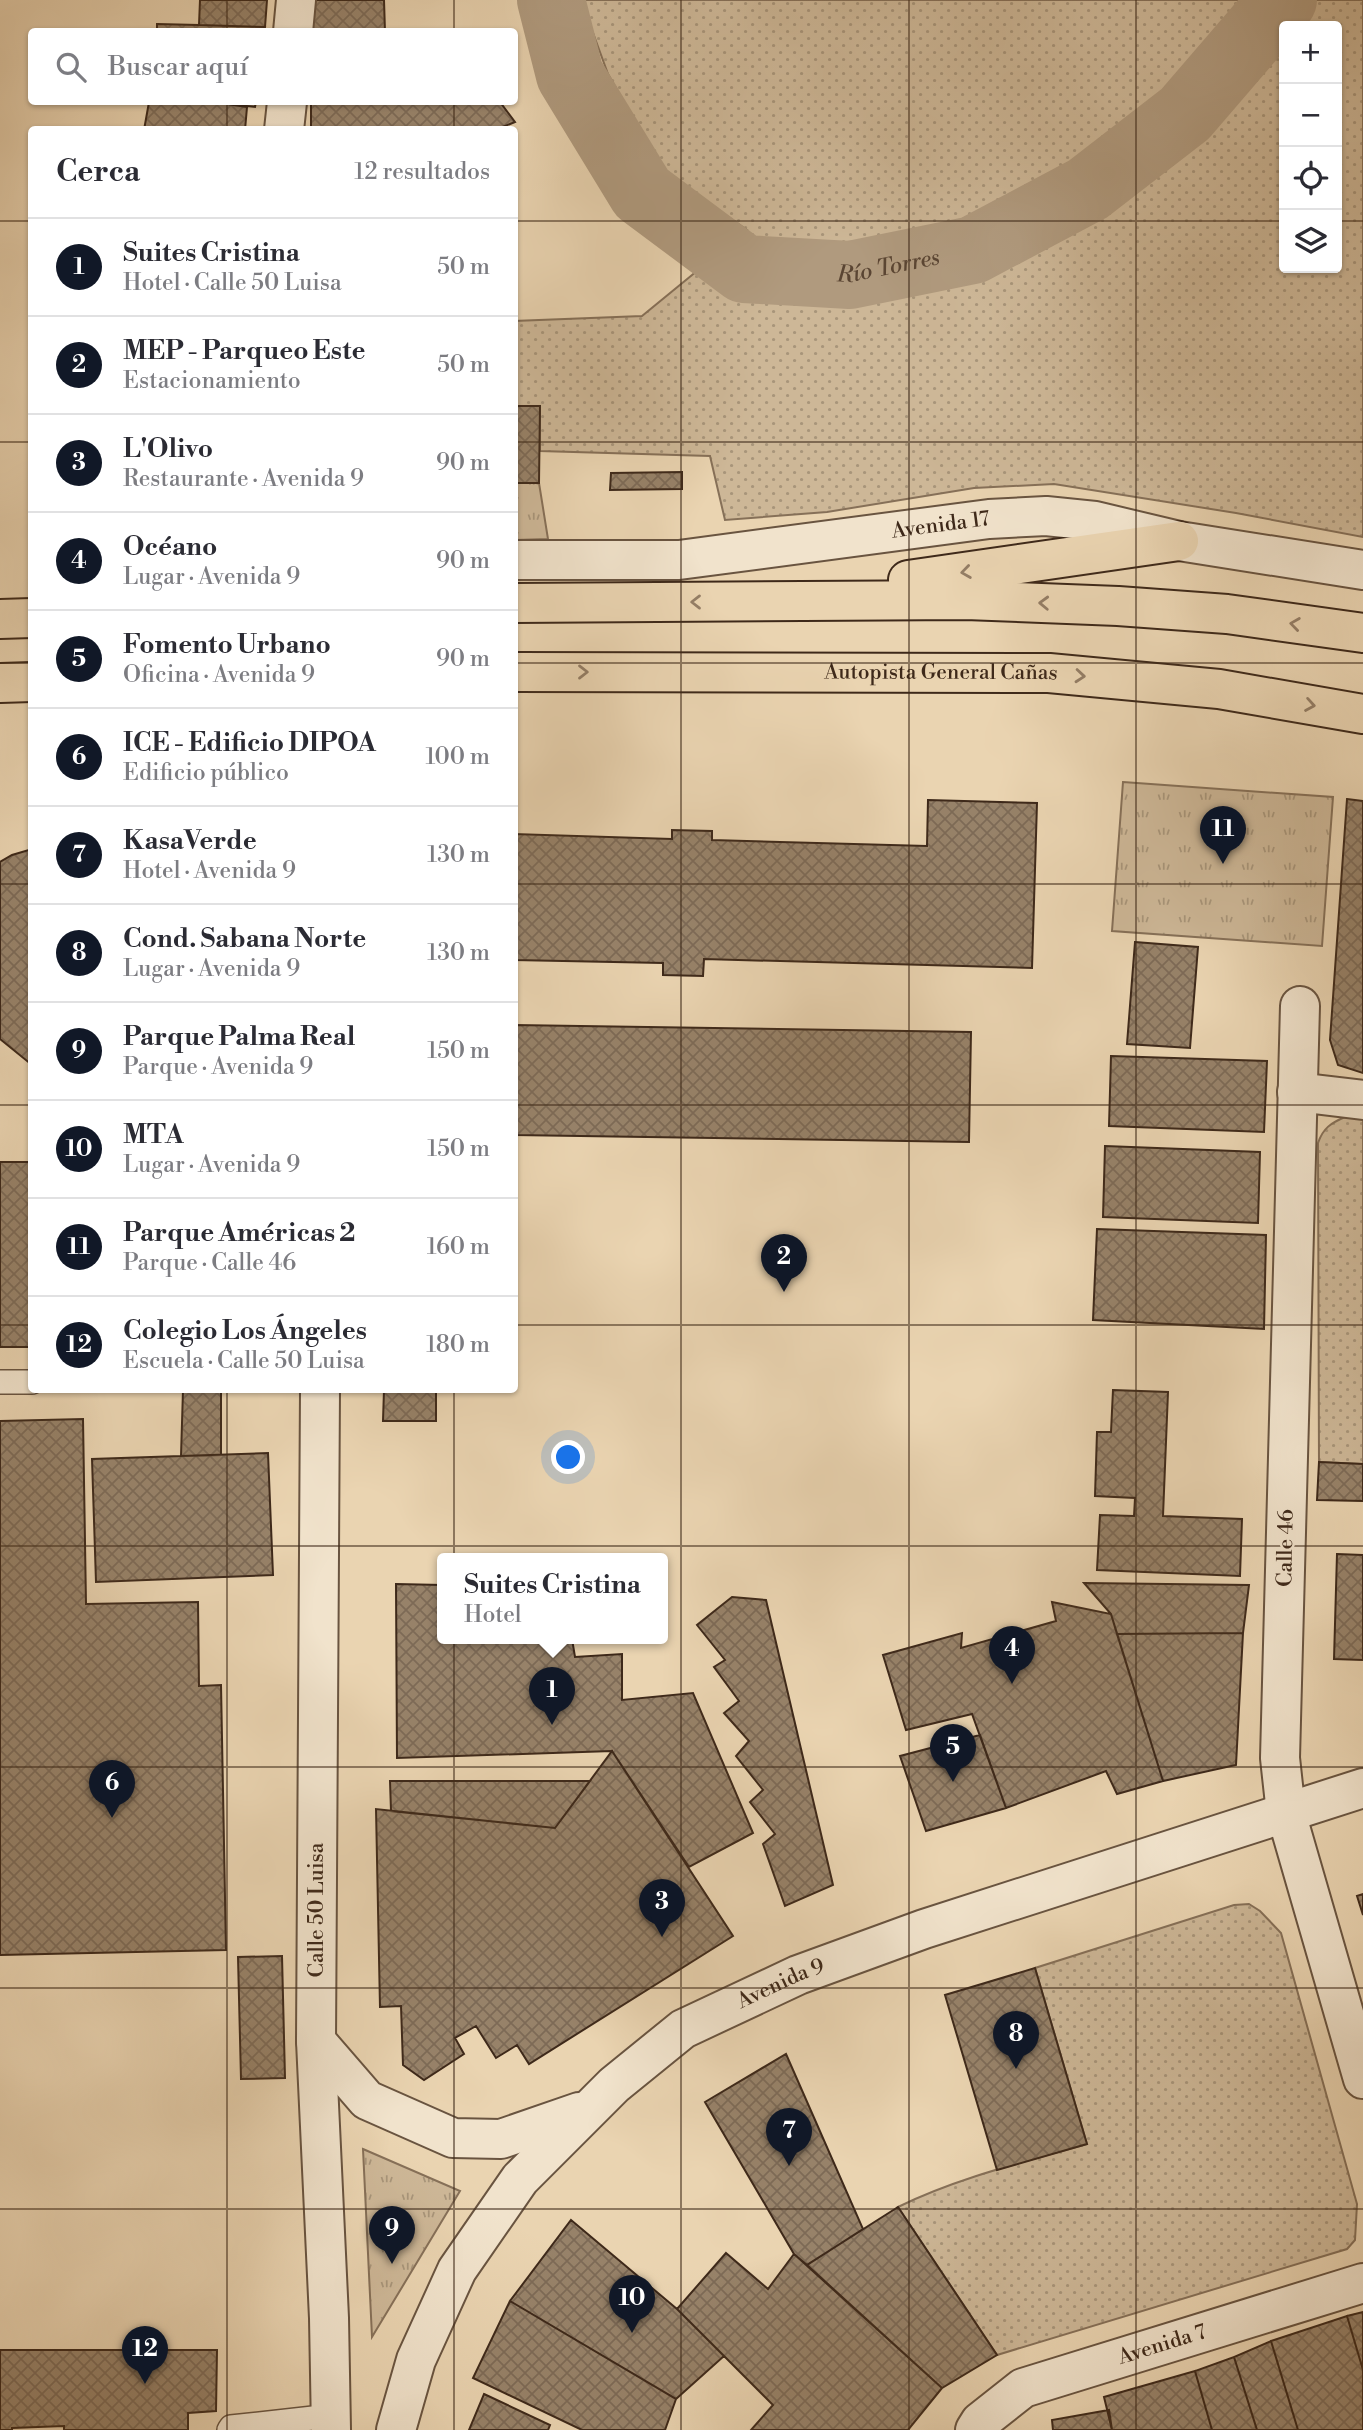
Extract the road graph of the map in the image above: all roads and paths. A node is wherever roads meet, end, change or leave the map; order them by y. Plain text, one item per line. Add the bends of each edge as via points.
1 (296, 0) edge
2 (293, 28) edge
3 (287, 105) edge
4 (284, 126) edge
5 (1179, 541) junction
6 (518, 560) edge
7 (1363, 570) edge
8 (764, 601) junction
9 (518, 603) edge
10 (28, 618) edge
11 (0, 619) edge
12 (1363, 633) edge
13 (518, 672) edge
14 (28, 682) edge
15 (0, 683) edge
16 (1363, 714) edge
17 (1300, 1006) dead end
18 (1297, 1092) junction
19 (1363, 1100) edge
20 (0, 1382) edge
21 (28, 1382) edge
22 (320, 1393) edge
23 (1363, 1788) edge
24 (1286, 1813) junction
25 (316, 2041) junction
26 (1363, 2078) edge
27 (591, 2107) junction
28 (1363, 2283) edge
29 (331, 2423) edge
30 (229, 2430) edge
31 (396, 2430) edge
32 (975, 2430) edge

1 - 2 street
3 - 4 street
5 - 6 street, Avenida 17 via 1095,521 1046,516 989,519 678,560
5 - 7 street, Avenida 17
5 -> 8 highway
8 -> 9 highway
12 -> 8 highway via 1227,614 1118,606 966,600
10 - 11 highway
13 -> 16 highway, Autopista General Cañas via 1049,673 1219,689
14 - 15 highway
17 - 18 street, Calle 46
18 - 19 street
18 - 24 street, Calle 46 via 1280,1758
20 - 21 lane
22 - 25 street, Calle 50 Luisa
23 - 24 street, Avenida 9
24 - 26 street, Calle 46
24 - 27 street, Avenida 9 via 924,1929 798,1975 682,2029
25 - 27 street via 367,2100 453,2138 501,2139
25 - 29 street, Calle 50 Luisa
27 - 31 street, Avenida 9 via 520,2179 457,2270 416,2360
28 - 32 street, Avenida 7 via 1023,2388
29 - 30 lane

